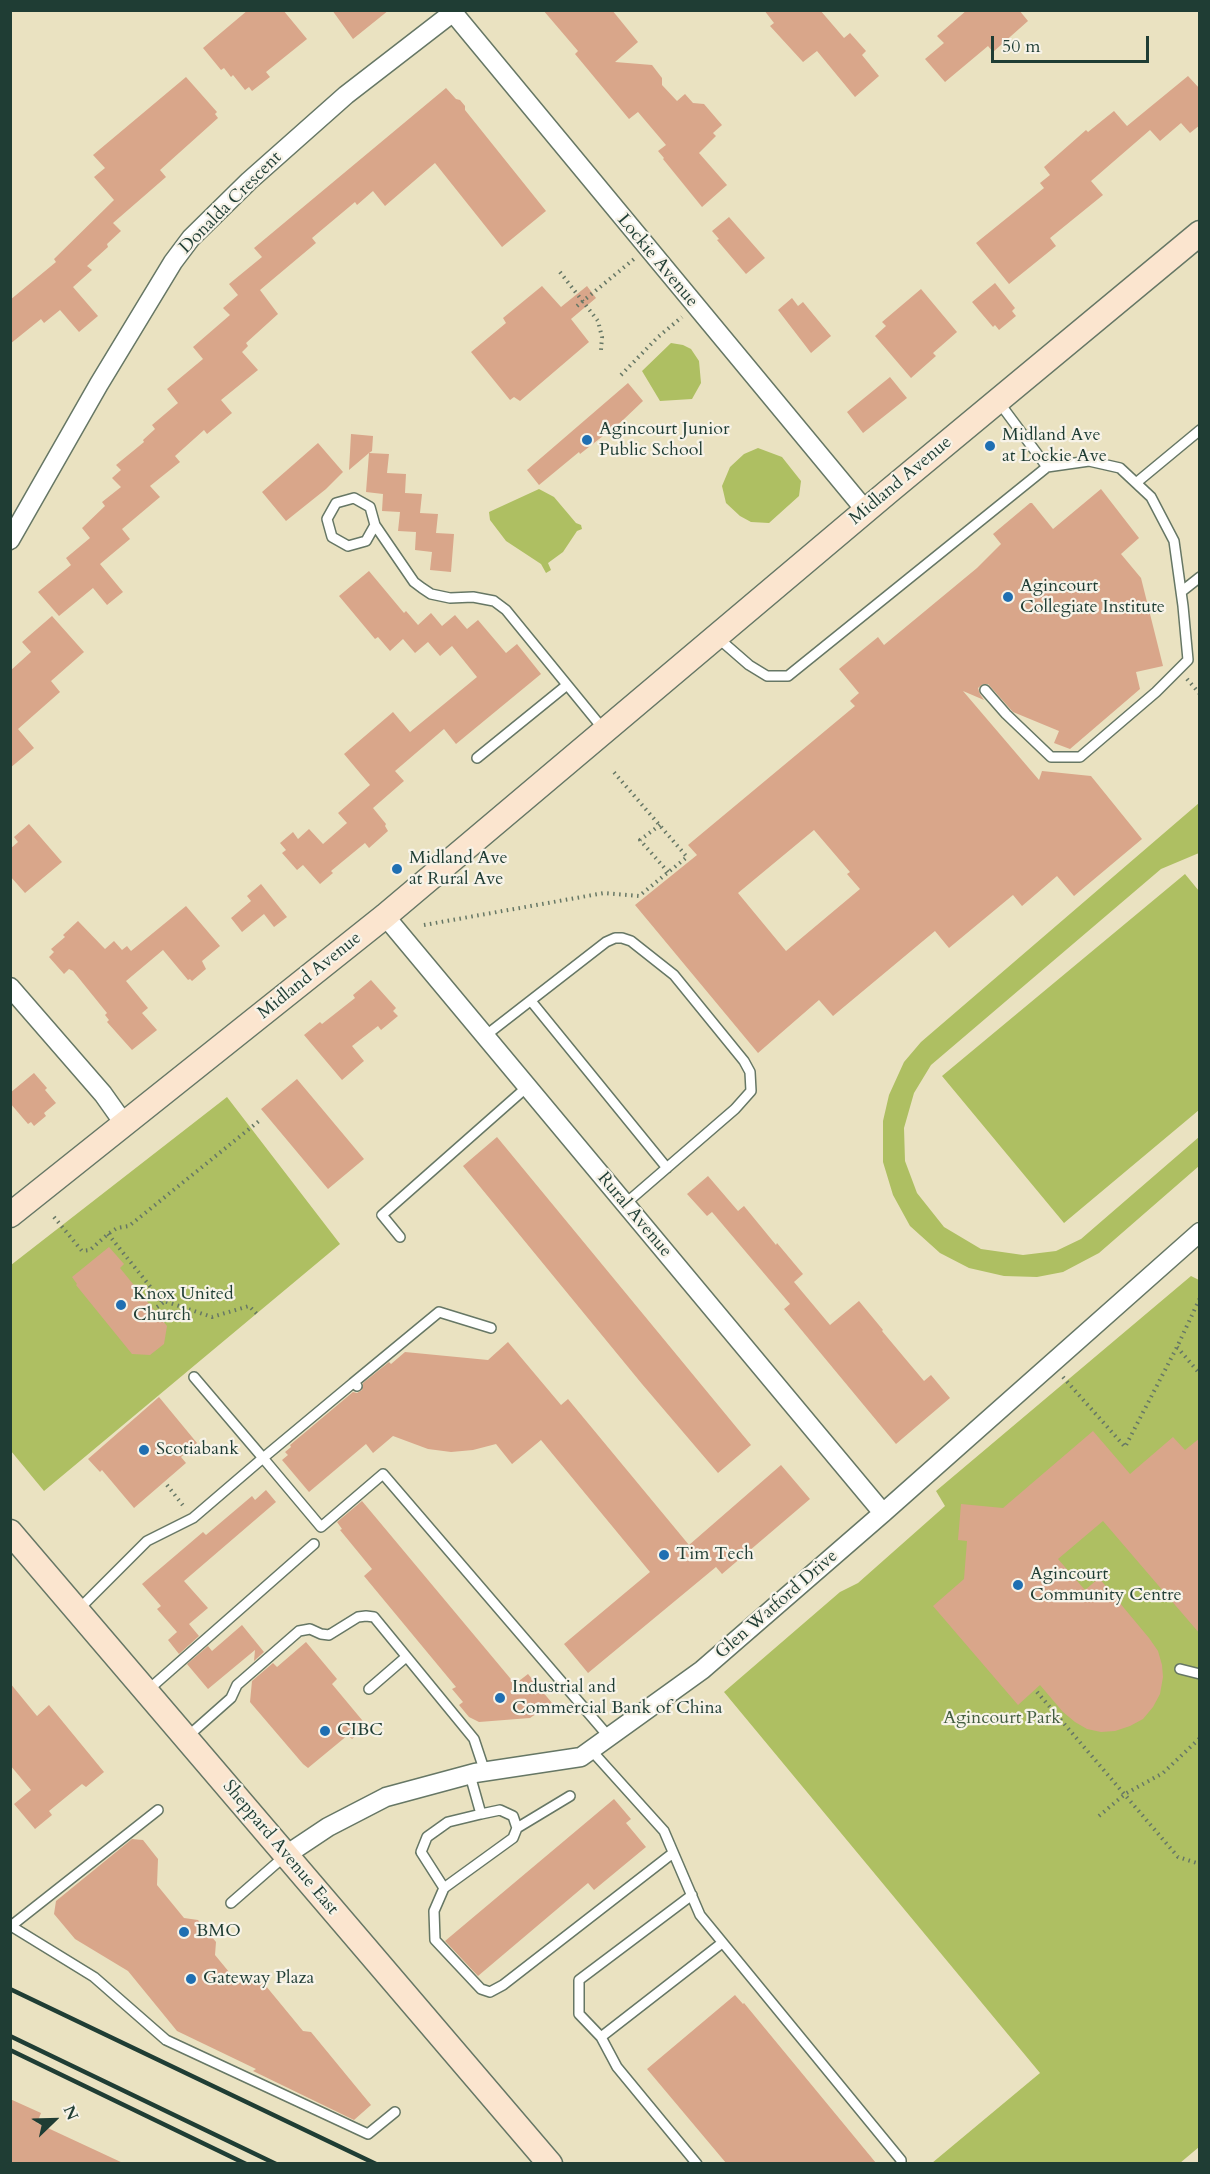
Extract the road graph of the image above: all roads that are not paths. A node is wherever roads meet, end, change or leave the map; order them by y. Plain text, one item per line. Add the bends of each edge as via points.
1 (453, 11) edge
2 (1200, 233) edge
3 (998, 401) junction
4 (1200, 430) edge
5 (1047, 467) junction
6 (1137, 483) junction
7 (866, 511) junction
8 (375, 525) junction
9 (10, 540) edge
10 (1200, 577) edge
11 (1180, 592) junction
12 (716, 637) junction
13 (567, 685) junction
14 (985, 690) dead end
15 (605, 731) junction
16 (477, 758) dead end
17 (385, 916) junction
18 (10, 987) edge
19 (531, 1001) junction
20 (485, 1036) junction
21 (527, 1087) junction
22 (125, 1125) junction
23 (667, 1168) junction
24 (625, 1204) junction
25 (10, 1215) edge
26 (1200, 1232) edge
27 (400, 1238) dead end
28 (491, 1328) dead end
29 (194, 1377) dead end
30 (263, 1458) junction
31 (884, 1513) junction
32 (12, 1536) edge
33 (314, 1544) dead end
34 (78, 1611) junction
35 (406, 1657) junction
36 (1180, 1669) dead end
37 (1200, 1674) edge
38 (369, 1689) dead end
39 (146, 1691) junction
40 (609, 1737) junction
41 (186, 1738) junction
42 (591, 1750) junction
43 (478, 1773) junction
44 (570, 1796) dead end
45 (158, 1810) dead end
46 (481, 1814) junction
47 (517, 1828) junction
48 (674, 1853) junction
49 (286, 1855) junction
50 (444, 1888) junction
51 (692, 1895) junction
52 (231, 1903) dead end
53 (722, 1943) junction
54 (601, 2037) junction
55 (395, 2112) dead end
56 (550, 2163) edge
57 (697, 2163) edge
58 (901, 2163) edge

1 - 7 street, Lockie Avenue
1 - 9 street, Donalda Crescent via 346,95 191,238 99,384
2 - 3 main road, Midland Avenue
3 - 5 lane
3 - 7 main road, Midland Avenue
4 - 6 lane
5 - 6 lane via 1089,461 1120,468
5 - 12 lane via 788,676 767,676
6 - 11 lane via 1151,496 1174,541
7 - 12 main road, Midland Avenue
8 - 8 lane via 366,541 348,546 332,537 327,519 336,503 354,498 370,507
8 - 13 lane via 414,582 431,594 494,601 513,617
10 - 11 lane
11 - 14 lane via 1188,660 1080,758 1051,757
12 - 15 main road, Midland Avenue
13 - 15 lane
13 - 16 lane
15 - 17 main road, Midland Avenue
17 - 20 street, Rural Avenue
17 - 22 main road, Midland Avenue
18 - 22 street
19 - 20 lane
19 - 23 lane
19 - 23 lane via 606,942 622,938 674,975 744,1060 752,1081 751,1091
20 - 21 street, Rural Avenue
21 - 24 street, Rural Avenue
21 - 27 lane via 382,1215
22 - 25 main road, Midland Avenue
23 - 24 lane
24 - 31 street, Rural Avenue
26 - 31 street, Glen Watford Drive
28 - 30 lane via 439,1312
29 - 30 lane
30 - 34 lane via 193,1518 147,1541
30 - 40 lane via 321,1527 383,1474
31 - 40 street, Glen Watford Drive via 702,1670
32 - 34 main road, Sheppard Avenue East
33 - 39 lane
34 - 39 main road, Sheppard Avenue East
35 - 38 lane
35 - 41 lane via 374,1617 358,1617 329,1635 310,1629 299,1631 237,1685 231,1698
35 - 43 lane via 474,1739
36 - 37 lane
39 - 41 main road, Sheppard Avenue East
40 - 42 street, Glen Watford Drive
41 - 49 main road, Sheppard Avenue East
42 - 43 street, Glen Watford Drive via 581,1756
42 - 48 lane via 664,1831
43 - 46 lane
43 - 49 street, Glen Watford Drive via 386,1797 328,1827
44 - 47 lane
45 - 55 lane via 11,1926 94,1977 166,2040 368,2133
46 - 47 lane via 500,1810 513,1816
46 - 50 lane via 448,1822 427,1837 421,1852
47 - 50 lane via 513,1838
48 - 50 lane via 490,1992 481,1989 435,1940 434,1911
48 - 51 lane
49 - 52 lane
49 - 56 main road, Sheppard Avenue East
51 - 53 lane via 700,1914
51 - 54 lane via 579,1980 579,2014
53 - 54 lane
53 - 58 lane
54 - 57 lane via 617,2067

